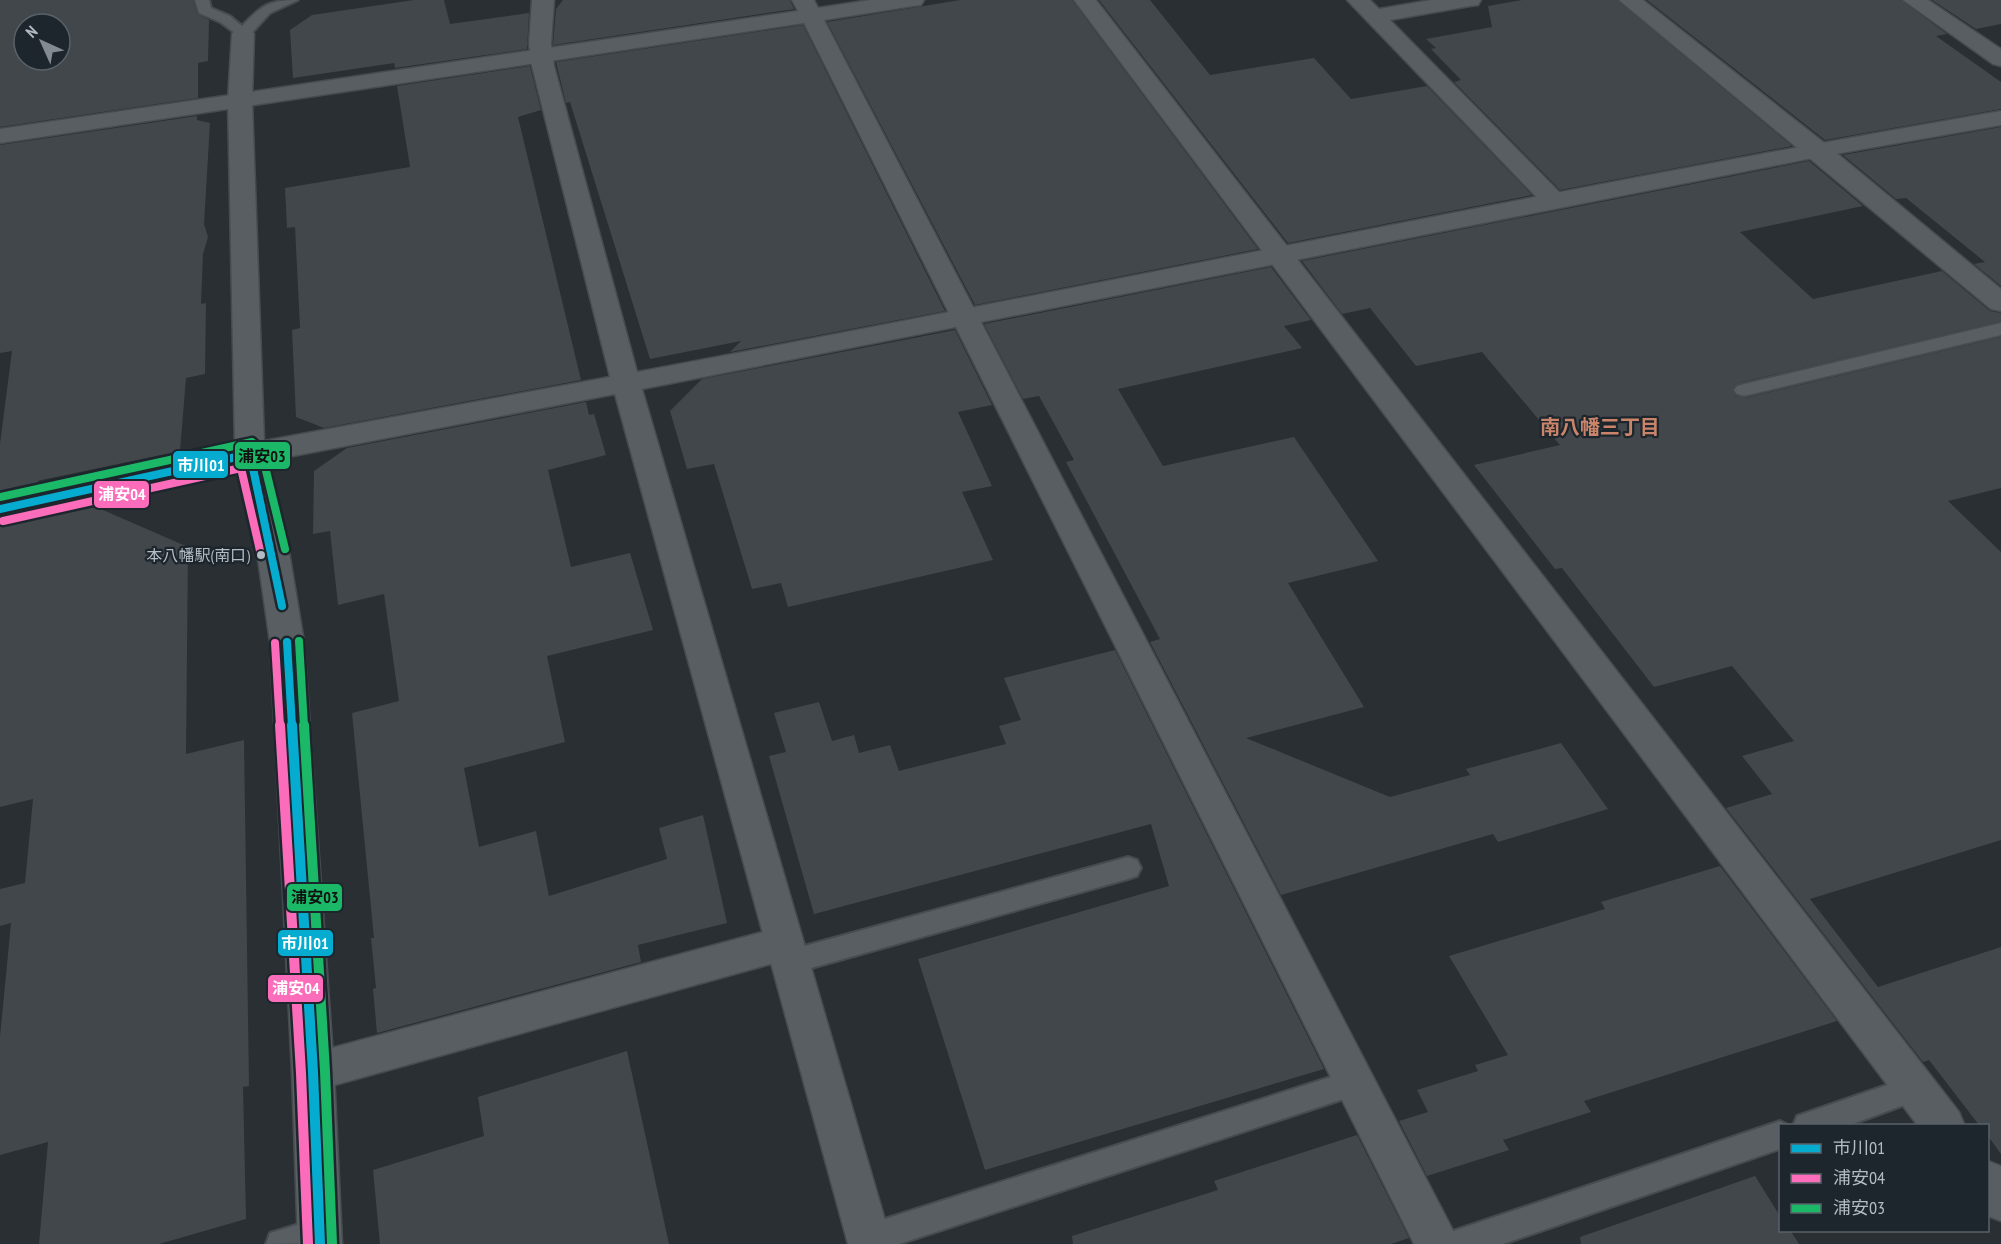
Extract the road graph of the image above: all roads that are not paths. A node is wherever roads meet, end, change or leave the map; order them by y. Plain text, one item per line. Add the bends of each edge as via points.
1 (202, 0) edge
2 (291, 0) edge
3 (543, 0) edge
4 (913, 0) edge
5 (1085, 0) edge
6 (1470, 0) edge
7 (1630, 0) edge
8 (1914, 0) edge
9 (807, 8) edge
10 (1366, 8) edge
11 (243, 34) junction
12 (540, 55) junction
13 (2001, 59) edge
14 (240, 100) junction
15 (2001, 118) edge
16 (0, 136) edge
17 (1818, 150) junction
18 (1554, 201) junction
19 (1277, 255) junction
20 (2001, 303) edge
21 (966, 319) junction
22 (2001, 329) edge
23 (626, 383) junction
24 (1744, 390) dead end
25 (250, 454) junction
26 (0, 509) edge
27 (1128, 868) dead end
28 (788, 953) junction
29 (313, 1071) junction
30 (1356, 1083) junction
31 (1916, 1088) junction
32 (1810, 1124) edge
33 (1943, 1124) edge
34 (1779, 1135) edge
35 (1989, 1183) edge
36 (2001, 1200) edge
37 (320, 1239) edge
38 (870, 1242) edge
39 (281, 1244) edge
40 (1438, 1244) edge
41 (1459, 1244) edge

1 - 11 lane via 204,10 225,19
2 - 11 lane via 265,10
3 - 12 street
4 - 9 street
5 - 19 street
6 - 10 street
7 - 17 street
8 - 13 street
9 - 12 street
9 - 21 street
10 - 18 street
11 - 14 street
12 - 14 street
12 - 23 street
14 - 16 street
14 - 25 street
15 - 17 street
17 - 18 street
17 - 20 street
18 - 19 street
19 - 21 street
19 - 31 street
21 - 23 street
21 - 30 street
22 - 24 lane
23 - 25 street
23 - 28 street
25 - 26 street
25 - 29 street via 273,552 288,642
27 - 28 lane
28 - 29 street
28 - 38 street
29 - 37 street
30 - 38 lane
30 - 40 street
31 - 32 lane
31 - 33 street
34 - 41 lane
35 - 36 street
37 - 39 lane

